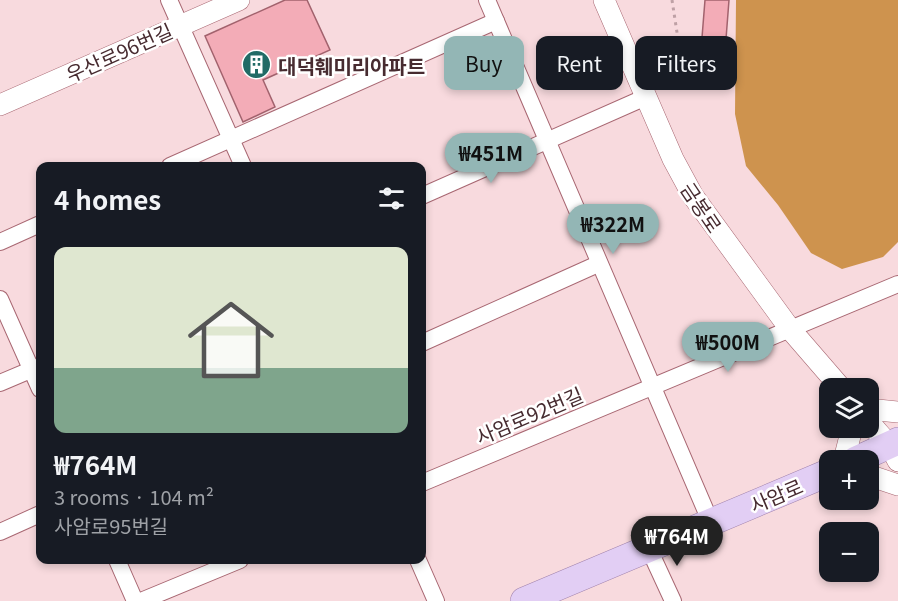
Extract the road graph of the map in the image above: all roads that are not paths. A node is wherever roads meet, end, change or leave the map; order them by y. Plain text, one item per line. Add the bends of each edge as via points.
1 (169, 0) edge
2 (239, 0) edge
3 (487, 0) edge
4 (604, 0) edge
5 (496, 21) junction
6 (180, 26) junction
7 (646, 97) junction
8 (0, 105) edge
9 (231, 140) junction
10 (547, 141) junction
11 (179, 162) edge
12 (241, 162) edge
13 (426, 194) edge
14 (36, 226) edge
15 (0, 242) edge
16 (598, 264) junction
17 (898, 284) edge
18 (0, 299) edge
19 (790, 329) junction
20 (426, 341) edge
21 (36, 367) edge
22 (832, 378) edge
23 (0, 383) edge
24 (652, 386) junction
25 (879, 410) edge
26 (898, 412) edge
27 (879, 432) edge
28 (895, 449) edge
29 (879, 454) edge
30 (819, 477) edge
31 (879, 479) edge
32 (426, 481) edge
33 (898, 485) edge
34 (36, 516) edge
35 (711, 523) junction
36 (0, 532) edge
37 (649, 549) junction
38 (119, 564) edge
39 (230, 564) edge
40 (420, 564) edge
41 (135, 601) edge
42 (141, 601) edge
43 (436, 601) edge
44 (524, 601) edge
45 (673, 601) edge

1 - 6 street
2 - 6 street, 우산로96번길
3 - 5 street
4 - 7 street, 금봉로
5 - 9 street
5 - 10 street
6 - 8 street, 우산로96번길
6 - 9 street
7 - 10 street
7 - 19 street, 금봉로 via 693,196
9 - 11 street
9 - 12 street
10 - 13 street
10 - 16 street
14 - 15 street
16 - 20 street
16 - 24 street
17 - 19 street
18 - 21 street
19 - 22 street, 금봉로
19 - 24 street, 사암로92번길
21 - 23 street
24 - 32 street, 사암로92번길
24 - 35 street
25 - 26 street
27 - 28 street
28 - 29 main road
30 - 35 main road, 사암로
31 - 33 street
34 - 36 street
35 - 37 main road, 사암로
37 - 44 main road, 사암로
37 - 45 street
38 - 41 street
39 - 42 street
40 - 43 street

